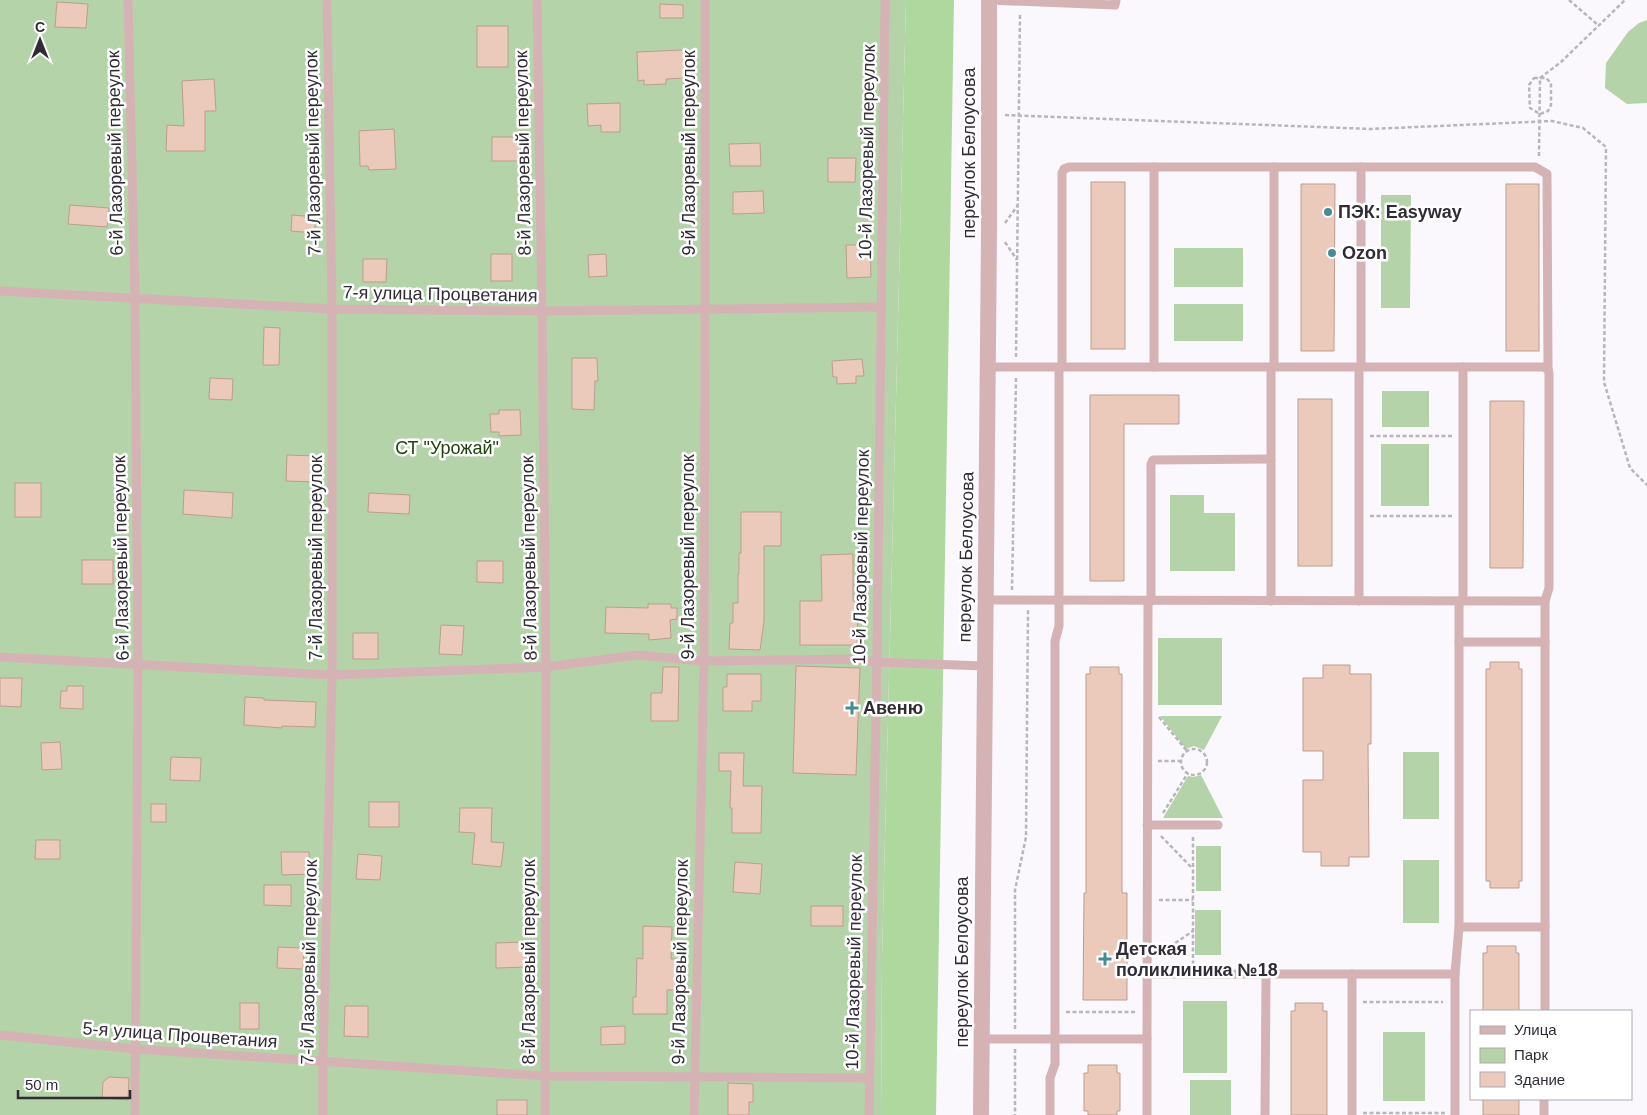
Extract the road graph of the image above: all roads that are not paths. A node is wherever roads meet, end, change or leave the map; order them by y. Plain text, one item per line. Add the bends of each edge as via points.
1 (128, 0) edge
2 (327, 0) edge
3 (537, 0) edge
4 (704, 0) edge
5 (885, 0) edge
6 (989, 0) edge
7 (1116, 0) edge
8 (1020, 1) edge
9 (1154, 167) junction
10 (1274, 167) junction
11 (1361, 167) junction
12 (0, 291) edge
13 (135, 298) junction
14 (881, 307) junction
15 (332, 309) junction
16 (705, 309) junction
17 (542, 311) junction
18 (987, 367) junction
19 (1061, 367) junction
20 (1154, 367) junction
21 (1272, 367) junction
22 (1360, 367) junction
23 (1463, 367) junction
24 (1548, 369) junction
25 (1271, 459) junction
26 (985, 600) junction
27 (1059, 600) junction
28 (1149, 601) junction
29 (1271, 601) junction
30 (1358, 601) junction
31 (1461, 601) junction
32 (1545, 601) junction
33 (1459, 642) junction
34 (1545, 642) junction
35 (0, 657) edge
36 (704, 661) junction
37 (876, 662) junction
38 (138, 664) junction
39 (984, 666) junction
40 (546, 667) junction
41 (332, 675) junction
42 (1151, 825) junction
43 (1218, 825) dead end
44 (1459, 927) junction
45 (1545, 927) junction
46 (1147, 974) junction
47 (1266, 974) junction
48 (1352, 974) junction
49 (1456, 974) junction
50 (1544, 1010) edge
51 (0, 1035) edge
52 (981, 1039) junction
53 (1055, 1039) junction
54 (1147, 1039) junction
55 (135, 1050) junction
56 (323, 1062) junction
57 (545, 1076) junction
58 (694, 1076) junction
59 (868, 1078) junction
60 (1544, 1100) edge
61 (1352, 1114) edge
62 (1456, 1114) edge
63 (135, 1115) edge
64 (323, 1115) edge
65 (545, 1115) edge
66 (694, 1115) edge
67 (869, 1115) edge
68 (981, 1115) edge
69 (1050, 1115) edge
70 (1147, 1115) edge
71 (1266, 1115) edge
72 (1544, 1115) edge

1 - 13 lane, 6-й Лазоревый переулок
2 - 15 lane, 7-й Лазоревый переулок
3 - 17 lane, 8-й Лазоревый переулок
4 - 16 lane, 9-й Лазоревый переулок
5 - 14 lane, 10-й Лазоревый переулок
6 - 8 lane
6 - 18 street, переулок Белоусова
7 - 8 lane via 1115,5
9 - 10 lane
9 - 19 lane via 1064,169
9 - 20 lane
10 - 11 lane
10 - 21 lane
11 - 22 lane
11 - 24 lane via 1536,167 1547,174
12 - 13 lane, 7-я улица Процветания
13 - 15 lane, 7-я улица Процветания
13 - 38 lane, 6-й Лазоревый переулок
14 - 16 lane, 7-я улица Процветания
14 - 37 lane, 10-й Лазоревый переулок
15 - 17 lane, 7-я улица Процветания
15 - 41 lane, 7-й Лазоревый переулок
16 - 17 lane, 7-я улица Процветания
16 - 36 lane, 9-й Лазоревый переулок
17 - 40 lane, 8-й Лазоревый переулок
18 - 19 lane
18 - 26 street, переулок Белоусова
19 - 20 lane
19 - 27 lane
20 - 21 lane
21 - 22 lane
21 - 25 lane
22 - 23 lane
22 - 30 lane
23 - 24 lane
23 - 31 lane
24 - 32 lane via 1549,588
25 - 28 lane via 1153,460
25 - 29 lane
26 - 27 lane
26 - 39 street, переулок Белоусова
27 - 28 lane
27 - 53 lane via 1059,626 1055,641
28 - 29 lane
28 - 42 lane via 1147,762
29 - 30 lane
30 - 31 lane
31 - 32 lane
31 - 33 lane
32 - 34 lane
33 - 34 lane
33 - 44 lane
34 - 45 lane
35 - 38 lane
36 - 37 lane via 853,659
36 - 40 lane via 637,655
36 - 58 lane, 9-й Лазоревый переулок
37 - 39 lane
37 - 59 lane, 10-й Лазоревый переулок
38 - 41 lane
38 - 55 lane, 6-й Лазоревый переулок
39 - 52 street, переулок Белоусова
40 - 41 lane
40 - 57 lane, 8-й Лазоревый переулок
41 - 56 lane, 7-й Лазоревый переулок
42 - 43 lane
42 - 46 lane
44 - 45 lane
44 - 49 lane
45 - 50 lane
46 - 47 lane
46 - 54 lane
47 - 48 lane
47 - 71 lane
48 - 49 lane
48 - 61 lane
49 - 62 lane
51 - 55 lane, 5-я улица Процветания
52 - 53 lane
52 - 68 street, переулок Белоусова
53 - 54 lane
53 - 69 lane
54 - 70 lane
55 - 56 lane, 5-я улица Процветания
55 - 63 lane, 6-й Лазоревый переулок
56 - 57 lane, 5-я улица Процветания
56 - 64 lane, 7-й Лазоревый переулок
57 - 58 lane, 5-я улица Процветания
57 - 65 lane, 8-й Лазоревый переулок
58 - 59 lane, 5-я улица Процветания
58 - 66 lane, 9-й Лазоревый переулок
59 - 67 lane, 10-й Лазоревый переулок
60 - 72 lane

